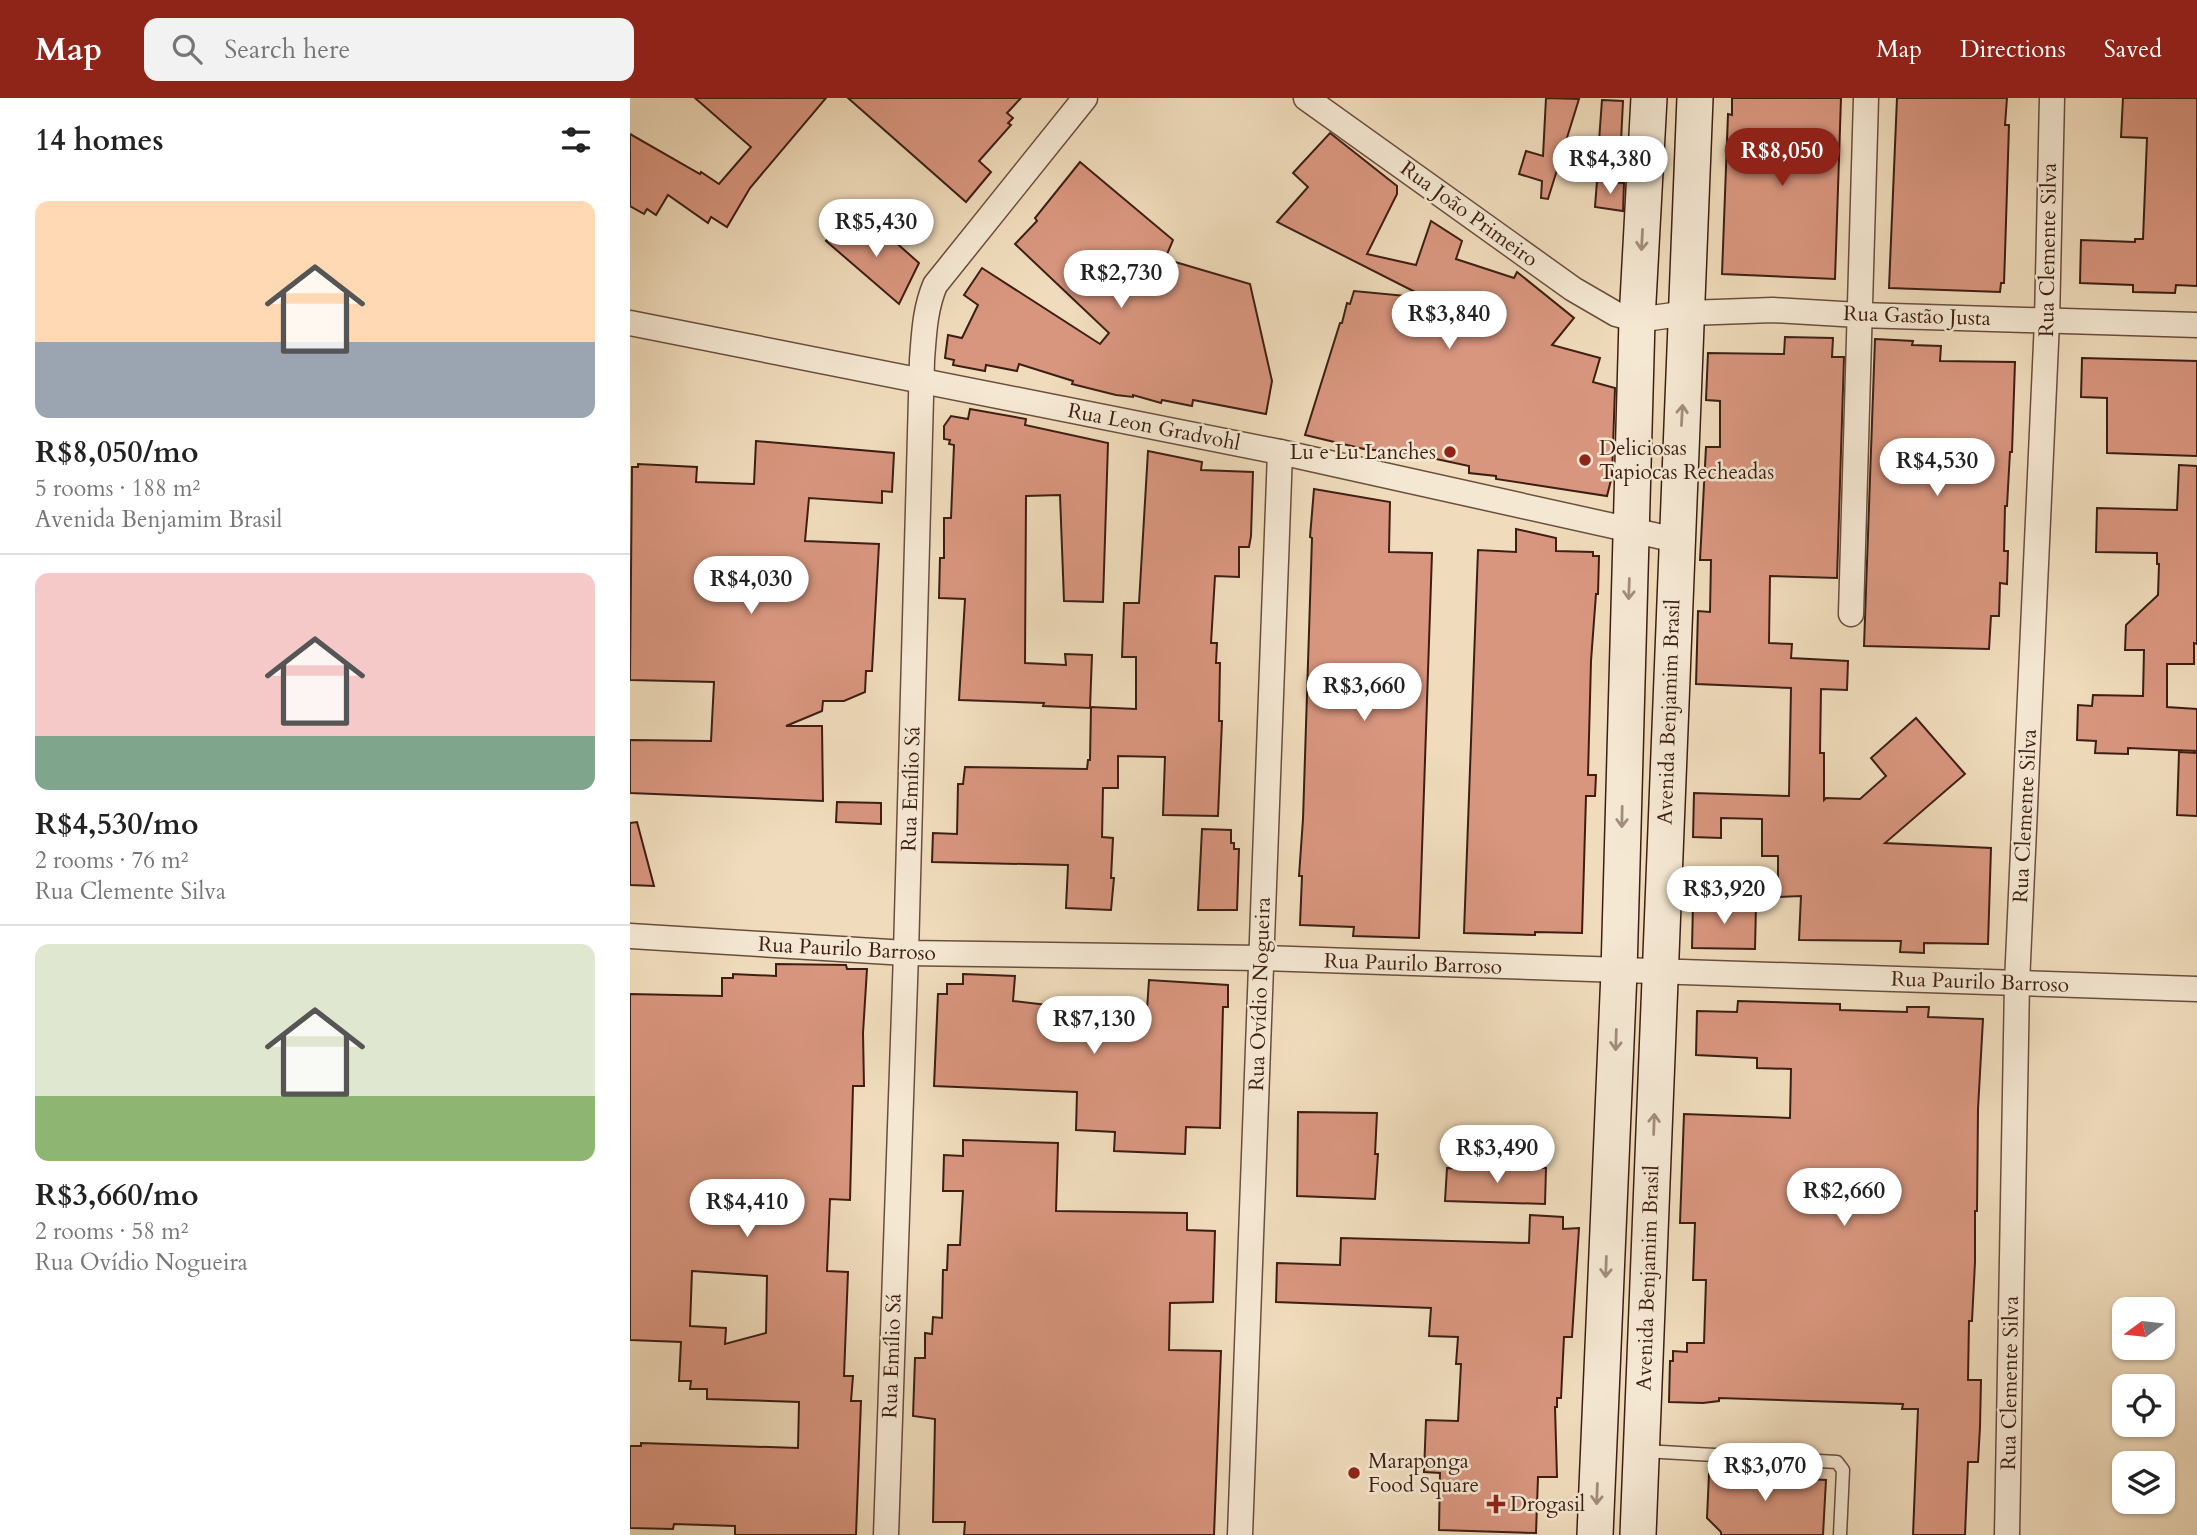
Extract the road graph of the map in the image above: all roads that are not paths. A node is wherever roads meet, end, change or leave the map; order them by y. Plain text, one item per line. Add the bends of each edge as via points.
1 (1085, 98) edge
2 (1306, 98) edge
3 (1649, 98) edge
4 (1695, 98) edge
5 (1866, 98) edge
6 (2052, 98) edge
7 (1688, 313) junction
8 (1859, 315) junction
9 (1637, 320) junction
10 (2047, 321) junction
11 (630, 323) edge
12 (2197, 325) edge
13 (922, 382) junction
14 (1280, 452) junction
15 (1632, 530) junction
16 (1676, 540) junction
17 (1851, 614) dead end
18 (630, 936) edge
19 (906, 953) junction
20 (1261, 958) junction
21 (1619, 972) junction
22 (1660, 973) junction
23 (2017, 983) junction
24 (2197, 989) edge
25 (1641, 1451) junction
26 (887, 1535) edge
27 (1240, 1535) edge
28 (1595, 1535) edge
29 (1638, 1535) edge
30 (1840, 1535) edge
31 (2007, 1535) edge

1 - 13 street, Rua Emílio Sá via 936,285 926,318
2 - 9 street, Rua João Primeiro via 1573,289 1616,314
3 -> 9 main road, Avenida Benjamim Brasil
4 - 7 main road, Avenida Benjamim Brasil
5 - 8 street
6 - 10 street, Rua Clemente Silva
7 - 8 street, Rua Gastão Justa via 1773,310
7 - 9 street, Rua Gastão Justa
16 -> 7 main road, Avenida Benjamim Brasil
8 - 10 street, Rua Gastão Justa
8 - 17 street
9 - 15 main road, Avenida Benjamim Brasil
10 - 12 street, Rua Gastão Justa
10 - 23 street, Rua Clemente Silva
11 - 13 street, Rua Leon Gradvohl
13 - 14 street, Rua Leon Gradvohl
13 - 19 street, Rua Emílio Sá
14 - 15 street, Rua Leon Gradvohl
14 - 20 street, Rua Ovídio Nogueira
15 - 16 street, Rua Leon Gradvohl
15 -> 21 main road, Avenida Benjamim Brasil
16 - 22 main road, Avenida Benjamim Brasil
18 - 19 street, Rua Paurilo Barroso
19 - 20 street, Rua Paurilo Barroso
19 - 26 street, Rua Emílio Sá
20 - 21 street, Rua Paurilo Barroso
20 - 27 street, Rua Ovídio Nogueira
21 - 22 street, Rua Paurilo Barroso
21 -> 28 main road, Avenida Benjamim Brasil
22 - 23 street, Rua Paurilo Barroso
25 -> 22 main road, Avenida Benjamim Brasil
23 - 24 street, Rua Paurilo Barroso
23 - 31 street, Rua Clemente Silva
25 - 29 main road, Avenida Benjamim Brasil
25 - 30 lane via 1838,1462 1843,1470

